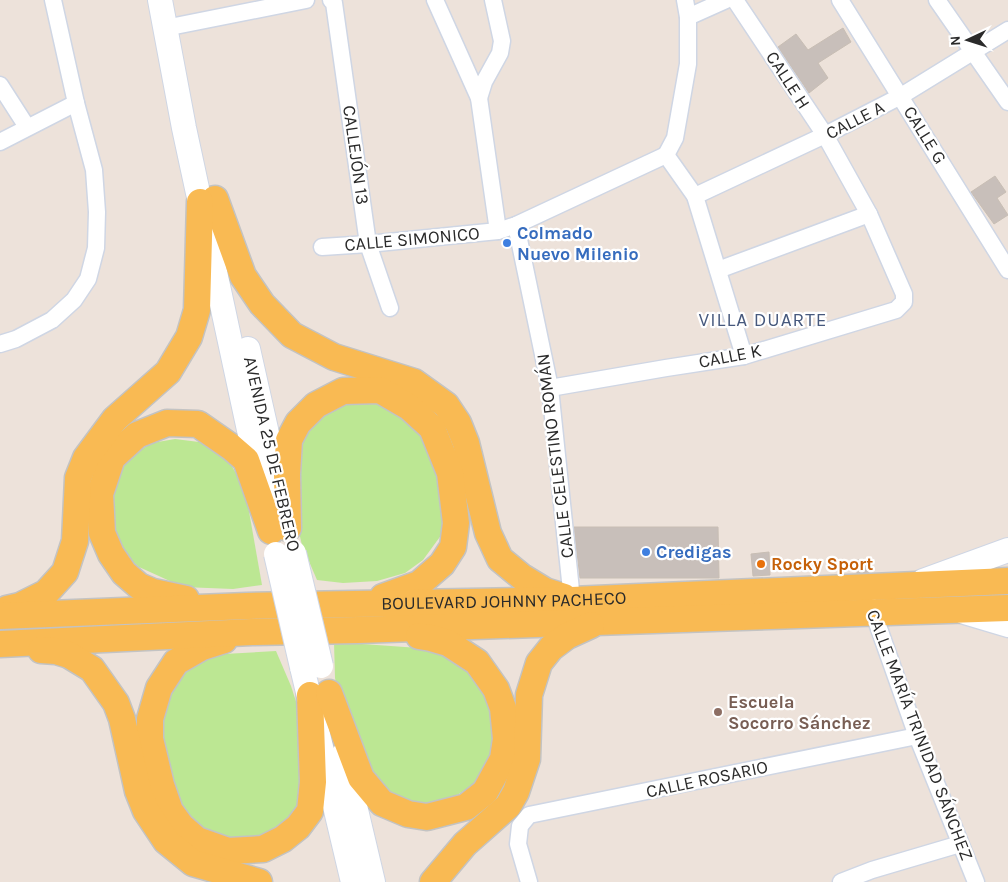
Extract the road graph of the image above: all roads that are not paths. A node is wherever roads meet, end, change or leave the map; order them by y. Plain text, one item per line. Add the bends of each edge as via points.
1 (54, 0) edge
2 (160, 0) edge
3 (331, 0) edge
4 (435, 0) edge
5 (493, 0) edge
6 (685, 0) edge
7 (726, 0) edge
8 (735, 0) edge
9 (840, 0) edge
10 (937, 0) edge
11 (295, 1) edge
12 (688, 17) junction
13 (165, 28) junction
14 (1008, 30) edge
15 (973, 52) junction
16 (0, 85) edge
17 (901, 96) junction
18 (479, 98) junction
19 (1008, 102) edge
20 (76, 103) junction
21 (28, 128) junction
22 (825, 135) junction
23 (0, 142) edge
24 (666, 155) junction
25 (695, 196) junction
26 (208, 201) junction
27 (869, 214) junction
28 (516, 225) junction
29 (498, 231) junction
30 (368, 244) junction
31 (322, 246) dead end
32 (718, 270) junction
33 (1008, 270) edge
34 (904, 302) joint
35 (390, 308) dead end
36 (0, 344) edge
37 (744, 356) junction
38 (550, 388) junction
39 (282, 541) junction
40 (1008, 550) edge
41 (1008, 581) edge
42 (913, 585) junction
43 (869, 599) junction
44 (572, 600) junction
45 (247, 606) junction
46 (1008, 608) edge
47 (0, 610) edge
48 (947, 610) junction
49 (0, 616) edge
50 (357, 617) junction
51 (601, 622) junction
52 (1008, 629) edge
53 (252, 632) junction
54 (0, 646) edge
55 (319, 694) junction
56 (917, 736) junction
57 (960, 844) junction
58 (259, 882) edge
59 (353, 882) edge
60 (373, 882) edge
61 (433, 882) edge
62 (529, 882) edge
63 (842, 882) edge
64 (976, 882) edge

1 - 20 street
2 - 13 main road, AVENIDA 25 DE FEBRERO
3 - 30 street, CALLEJÓN 13 via 347,83
4 - 18 street
5 - 18 street via 502,41 500,53
6 - 12 street
7 - 12 street
8 - 22 street, CALLE H
9 - 17 street, CALLE G
10 - 15 street
11 - 13 street
12 - 24 street via 688,64 675,138
13 - 26 main road, AVENIDA 25 DE FEBRERO via 198,123
14 - 15 street, CALLE A
15 - 17 street, CALLE A
15 - 19 street
16 - 21 street
17 - 22 street, CALLE A
17 - 33 street, CALLE G
18 - 29 street
20 - 21 street
20 - 36 street via 94,170 96,195 96,248 88,279 74,300 52,320
21 - 23 street
22 - 25 street, CALLE A
22 - 27 street, CALLE H
24 - 25 street
24 - 28 street, CALLE SIMONICO
25 - 32 street
26 - 39 main road, AVENIDA 25 DE FEBRERO
26 - 44 main road via 243,276 262,304 292,335 334,357 414,382 446,405 466,443 488,532 500,559 545,591
26 - 47 main road via 197,310 189,337 168,372 115,420 86,458 78,478 75,541 65,572 46,593 20,606
27 - 32 street
27 - 34 street, CALLE H via 904,294
28 - 29 street, CALLE SIMONICO
28 - 38 street, CALLE CELESTINO ROMÁN
29 - 30 street, CALLE SIMONICO
30 - 31 street, CALLE SIMONICO
30 - 35 street, CALLEJÓN 13
32 - 37 street
34 - 37 street, CALLE K via 896,310
37 - 38 street, CALLE K
38 - 44 street, CALLE CELESTINO ROMÁN
39 - 45 main road via 246,460 198,424 167,423 137,435 112,458 100,494 102,533 124,573 139,586 153,592 182,599
39 - 50 main road via 290,440 298,423 316,405 343,391 380,390 409,407 432,428 450,472 456,522 453,547 442,564 419,584
39 - 55 main road, AVENIDA 25 DE FEBRERO, bridge
40 - 42 main road
41 - 42 main road, BOULEVARD JOHNNY PACHECO
42 - 43 main road, BOULEVARD JOHNNY PACHECO
43 - 44 main road, BOULEVARD JOHNNY PACHECO
43 - 48 main road, BOULEVARD JOHNNY PACHECO
43 - 51 main road, BOULEVARD JOHNNY PACHECO
43 - 56 street, CALLE MARÍA TRINIDAD SÁNCHEZ
44 - 50 main road, BOULEVARD JOHNNY PACHECO
45 - 49 main road, BOULEVARD JOHNNY PACHECO
45 - 50 main road, BOULEVARD JOHNNY PACHECO
46 - 48 main road, BOULEVARD JOHNNY PACHECO
48 - 52 street, BOULEVARD JOHNNY PACHECO
50 - 51 main road, BOULEVARD JOHNNY PACHECO
50 - 53 main road, BOULEVARD JOHNNY PACHECO
50 - 55 main road via 448,643 477,662 496,689 502,708 506,739 503,759 485,792 466,807 427,817 408,814 382,803 360,778
51 - 61 main road via 567,636 551,648 540,663 529,695 527,759 516,792 508,806 465,844
53 - 54 main road, BOULEVARD JOHNNY PACHECO
53 - 55 main road via 202,647 176,662 158,688 150,719 150,739 161,785 170,811 180,826 197,840 228,851 263,849 298,827 310,811
54 - 58 main road via 56,651 92,669 116,703 138,791 146,811 166,841 193,863
55 - 59 main road, AVENIDA 25 DE FEBRERO
55 - 60 main road, AVENIDA 25 DE FEBRERO
56 - 57 street, CALLE MARÍA TRINIDAD SÁNCHEZ
56 - 62 street, CALLE ROSARIO via 529,815 520,826 518,844
57 - 63 street
57 - 64 street, CALLE MARÍA TRINIDAD SÁNCHEZ

